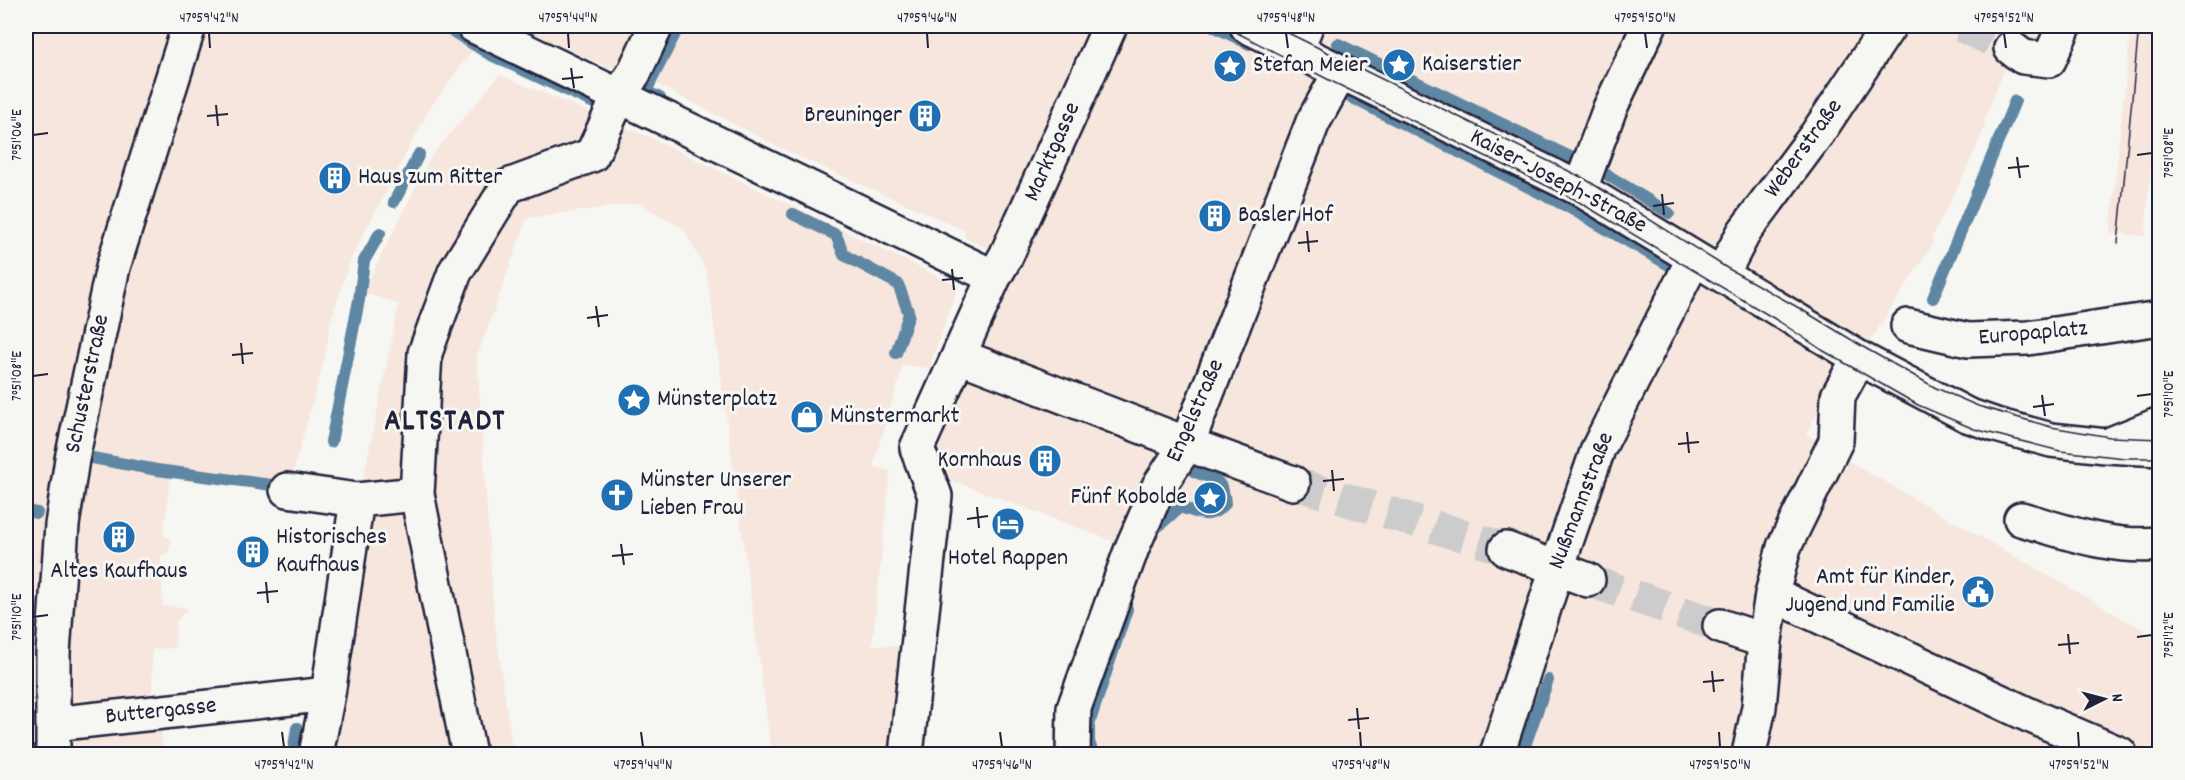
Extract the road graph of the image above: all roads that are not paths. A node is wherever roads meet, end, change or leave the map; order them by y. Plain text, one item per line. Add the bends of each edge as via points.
1 (189, 26) edge
2 (656, 26) edge
3 (1110, 26) edge
4 (1247, 26) edge
5 (1649, 26) edge
6 (1889, 26) edge
7 (2064, 26) edge
8 (479, 28) edge
9 (1301, 38) edge
10 (2011, 48) tunnel mouth
11 (1340, 72) junction
12 (626, 84) junction
13 (1580, 189) junction
14 (1694, 258) junction
15 (1722, 274) junction
16 (994, 277) junction
17 (2160, 318) edge
18 (1908, 326) dead end
19 (961, 354) junction
20 (1859, 358) junction
21 (2160, 423) edge
22 (1187, 444) junction
23 (2106, 446) junction
24 (2160, 449) edge
25 (1293, 483) tunnel mouth
26 (287, 490) dead end
27 (417, 494) junction
28 (357, 500) junction
29 (2021, 519) dead end
30 (2160, 544) edge
31 (1506, 549) tunnel mouth
32 (1557, 568) junction
33 (1587, 580) tunnel mouth
34 (1772, 594) junction
35 (1720, 626) tunnel mouth
36 (1765, 641) junction
37 (328, 694) junction
38 (53, 739) edge
39 (316, 754) edge
40 (469, 754) edge
41 (906, 754) edge
42 (1073, 754) edge
43 (1497, 754) edge
44 (1749, 754) edge
45 (2120, 754) edge

1 - 38 street, Schusterstraße via 113,267 72,459 62,525 53,653
2 - 12 street
3 - 16 street, Marktgasse
4 - 9 street, Kaiser-Joseph-Straße
5 - 13 street via 1610,108
6 - 15 street, Weberstraße via 1817,134 1744,232
7 - 10 street via 2049,60 2023,57
8 - 12 street
9 - 11 street, Kaiser-Joseph-Straße
11 - 13 street, Kaiser-Joseph-Straße
11 - 22 street, Engelstraße via 1313,122
12 - 16 street
12 - 27 street via 592,155 508,186 455,272 425,353
13 - 14 street, Kaiser-Joseph-Straße
14 - 15 street, Kaiser-Joseph-Straße
14 - 32 street, Nußmannstraße via 1598,449
15 - 20 street, Kaiser-Joseph-Straße
16 - 19 street
17 - 18 street, Europaplatz via 2028,338 1968,340
19 - 22 street
19 - 41 street via 918,448 935,496
20 - 23 street, Kaiser-Joseph-Straße via 1967,415 2051,440
20 - 34 street via 1838,396 1836,441 1784,547
21 - 23 street
22 - 25 street
22 - 42 street, Engelstraße via 1159,486 1132,548 1074,708
23 - 24 street
26 - 28 street
27 - 28 street
27 - 40 street
28 - 37 street
29 - 30 street via 2102,542
31 - 32 street
32 - 33 street
32 - 43 street, Nußmannstraße
34 - 36 street
34 - 45 street
35 - 36 street
36 - 44 street via 1759,707
37 - 38 street, Buttergasse via 270,700
37 - 39 street

